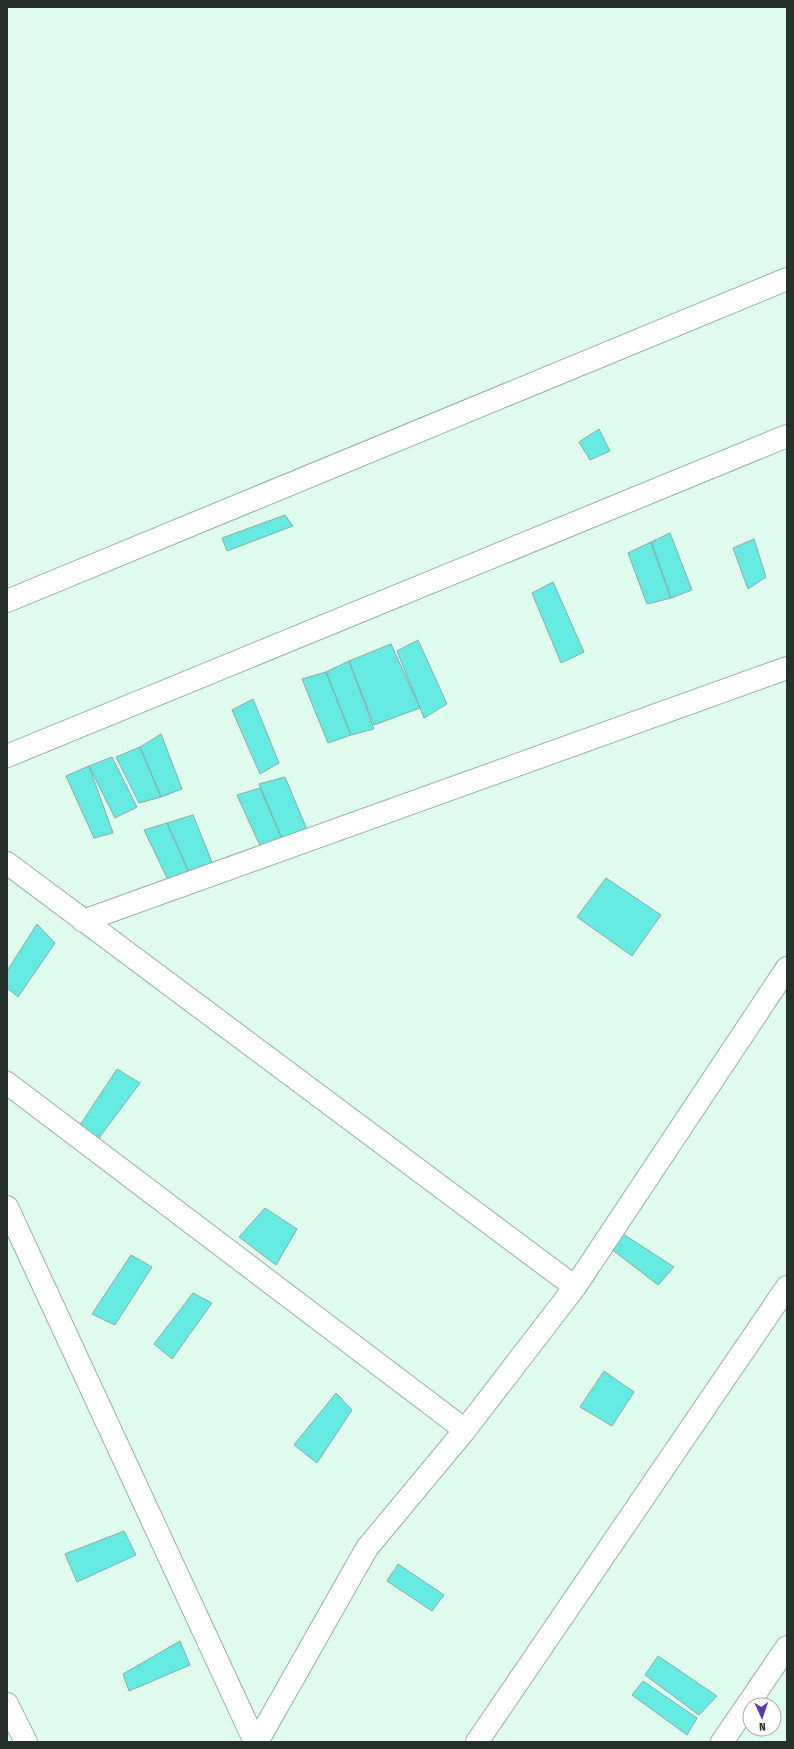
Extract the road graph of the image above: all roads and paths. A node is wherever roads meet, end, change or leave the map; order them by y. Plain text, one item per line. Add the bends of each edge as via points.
1 (787, 279) edge
2 (787, 436) edge
3 (7, 602) edge
4 (787, 668) edge
5 (7, 756) edge
6 (7, 863) edge
7 (83, 921) junction
8 (787, 968) edge
9 (7, 1083) edge
10 (7, 1207) edge
11 (576, 1287) junction
12 (787, 1287) edge
13 (465, 1430) junction
14 (787, 1647) edge
15 (7, 1704) edge
16 (26, 1742) edge
17 (256, 1742) edge
18 (477, 1742) edge
19 (722, 1742) edge

1 - 3 street
2 - 5 street
4 - 7 street
6 - 7 street
7 - 11 street
8 - 11 street
9 - 13 street
10 - 17 street
11 - 13 street
12 - 18 street
13 - 17 street via 367,1548
14 - 19 street
15 - 16 street

